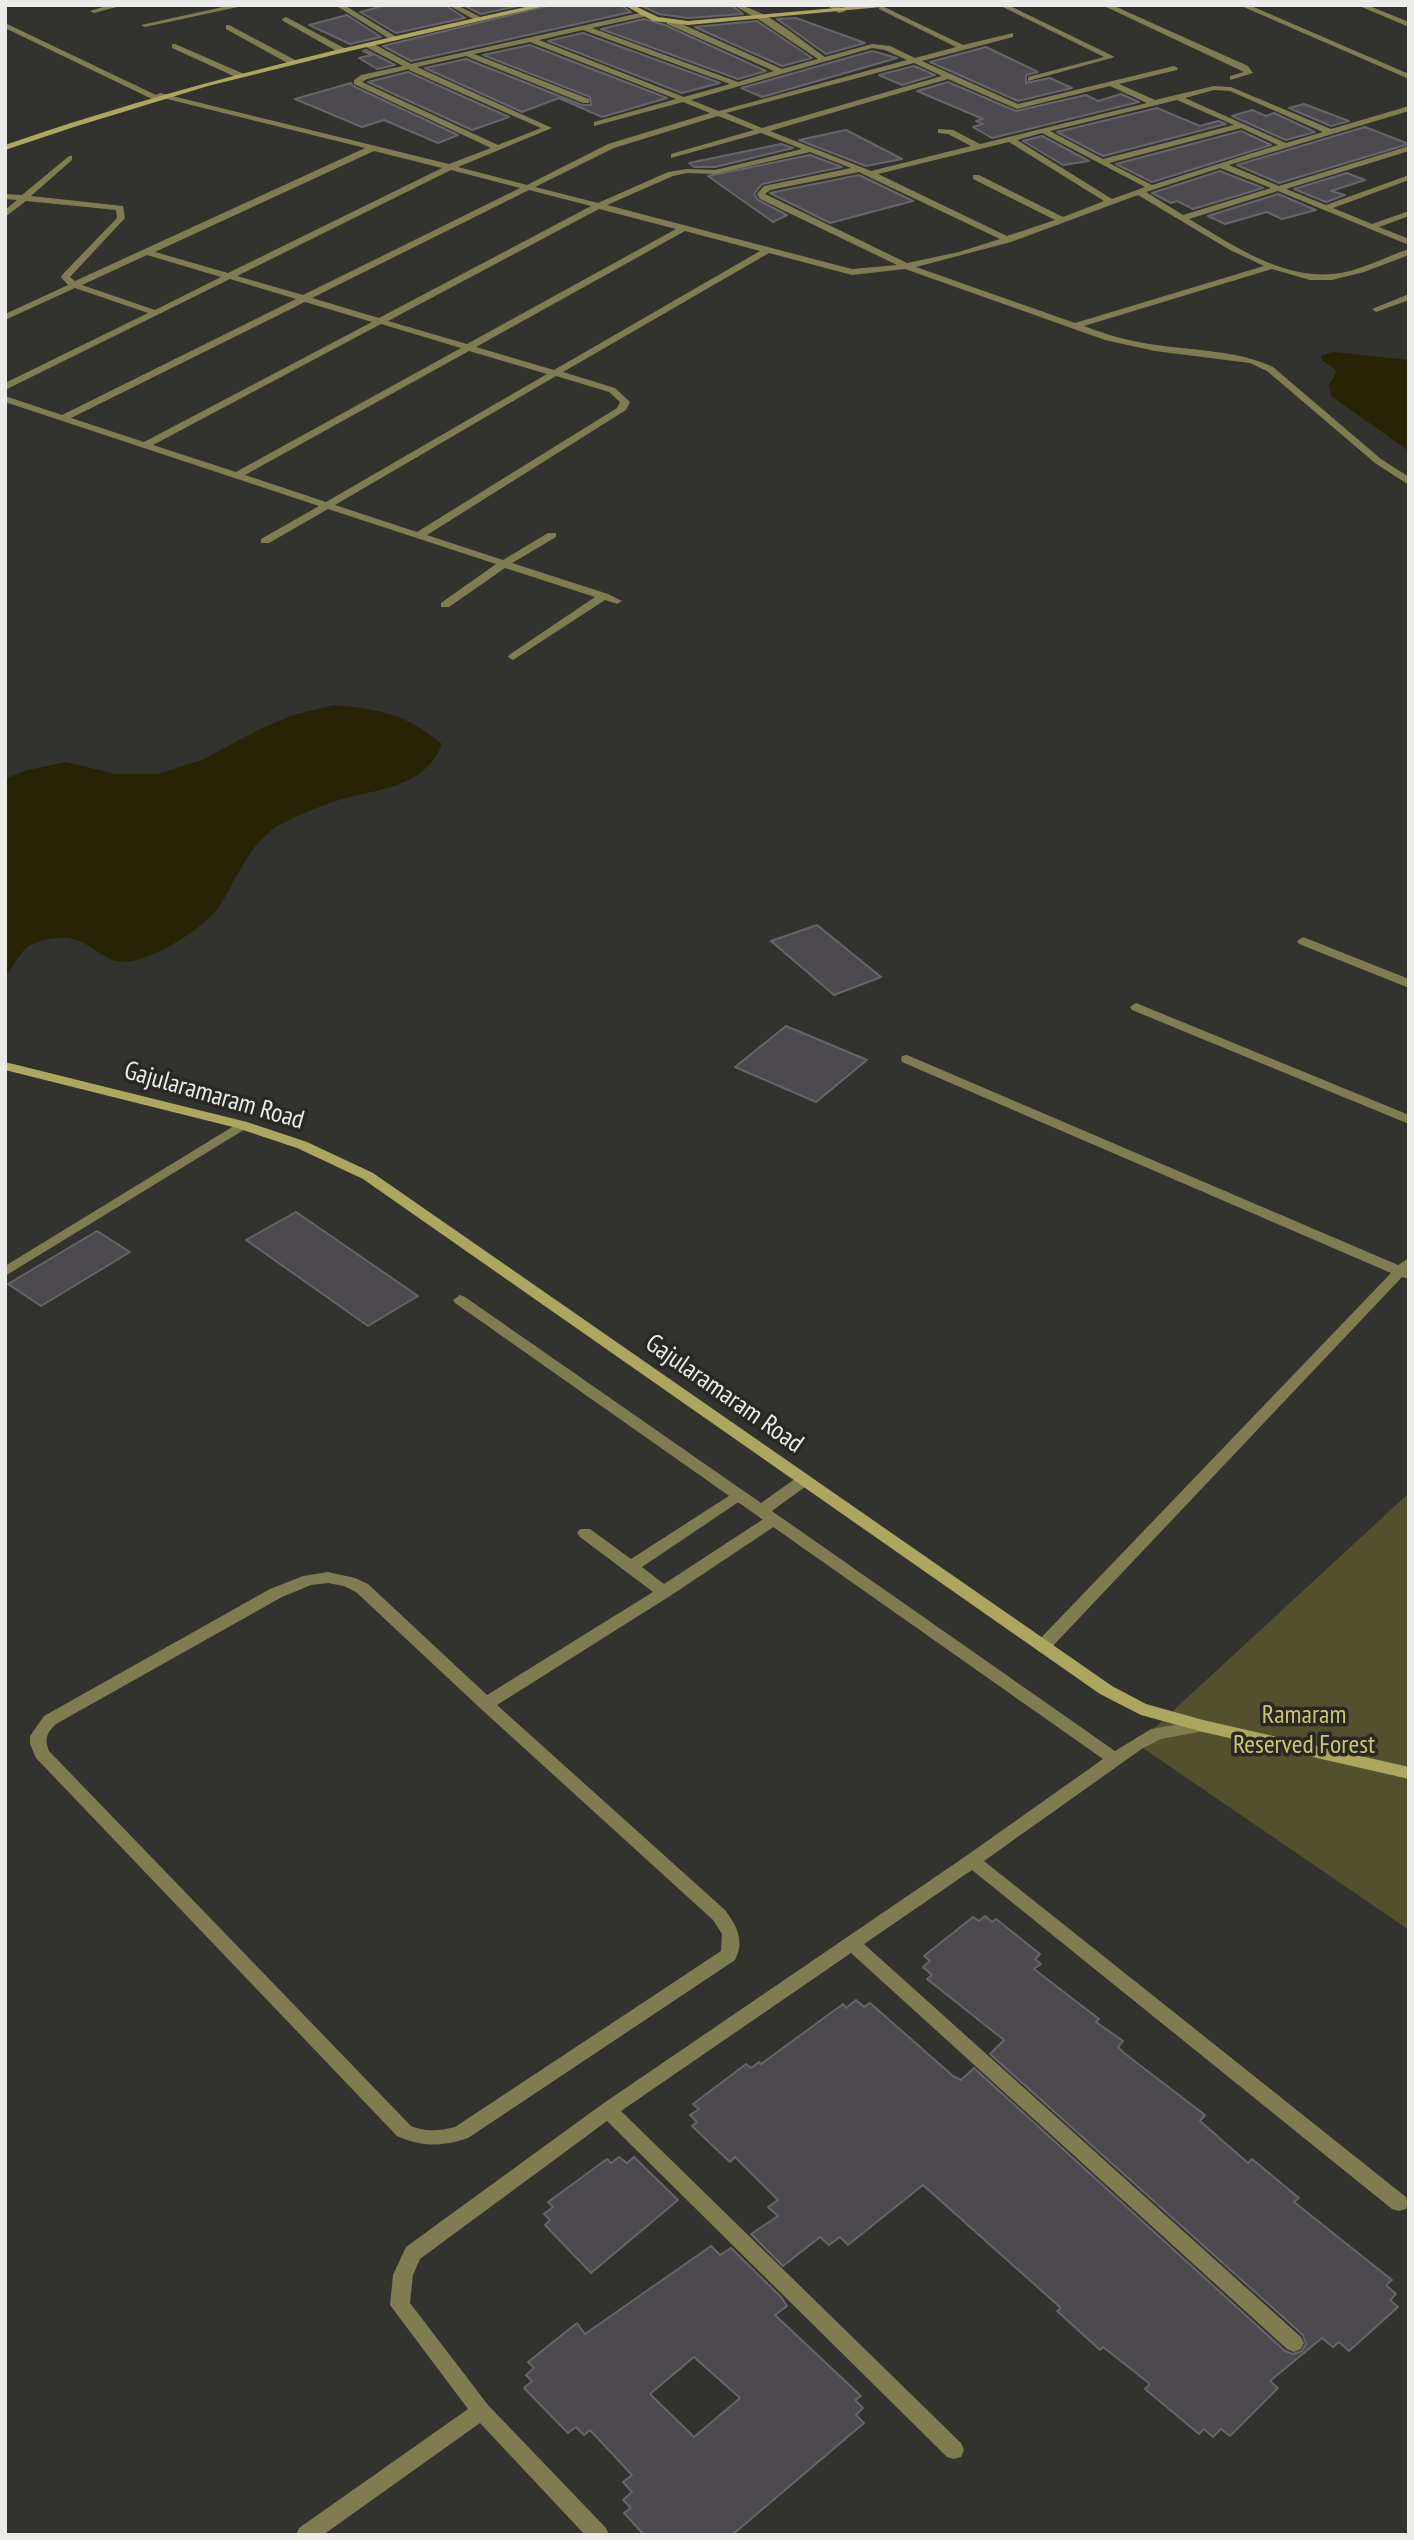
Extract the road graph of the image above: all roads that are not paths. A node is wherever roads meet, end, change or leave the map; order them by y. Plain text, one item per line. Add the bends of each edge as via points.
1 (121, 5) edge
2 (244, 5) edge
3 (338, 5) edge
4 (451, 5) edge
5 (546, 5) edge
6 (627, 5) edge
7 (736, 5) edge
8 (829, 5) edge
9 (900, 5) edge
10 (1002, 5) edge
11 (1105, 5) edge
12 (1242, 5) edge
13 (1360, 5) edge
14 (532, 6) edge
15 (882, 7) junction
16 (94, 11) dead end
17 (842, 11) junction
18 (644, 15) junction
19 (761, 17) junction
20 (286, 19) dead end
21 (480, 19) junction
22 (670, 22) junction
23 (5, 25) edge
24 (145, 25) dead end
25 (1409, 25) edge
26 (229, 27) dead end
27 (585, 28) junction
28 (1010, 35) dead end
29 (396, 39) junction
30 (532, 40) junction
31 (369, 45) junction
32 (175, 46) dead end
33 (961, 47) junction
34 (342, 51) junction
35 (469, 55) junction
36 (913, 59) junction
37 (825, 60) junction
38 (294, 63) junction
39 (412, 68) junction
40 (1174, 68) dead end
41 (782, 72) junction
42 (241, 76) junction
43 (949, 76) junction
44 (1409, 77) edge
45 (1233, 78) dead end
46 (1031, 79) dead end
47 (737, 84) junction
48 (1112, 84) junction
49 (158, 96) junction
50 (1177, 97) junction
51 (681, 100) junction
52 (586, 101) dead end
53 (1154, 103) junction
54 (1407, 110) edge
55 (715, 114) junction
56 (597, 124) dead end
57 (1241, 126) junction
58 (760, 131) junction
59 (941, 131) dead end
60 (1043, 131) junction
61 (1331, 132) junction
62 (1011, 139) junction
63 (1287, 146) junction
64 (5, 147) edge
65 (979, 147) junction
66 (373, 148) junction
67 (498, 148) junction
68 (1409, 148) edge
69 (809, 150) junction
70 (674, 156) dead end
71 (69, 158) dead end
72 (1102, 162) junction
73 (1223, 166) junction
74 (450, 167) junction
75 (860, 169) junction
76 (870, 174) junction
77 (976, 177) dead end
78 (1409, 177) edge
79 (525, 187) junction
80 (1152, 188) junction
81 (1279, 190) junction
82 (1139, 192) junction
83 (5, 196) edge
84 (23, 198) junction
85 (1111, 202) junction
86 (598, 206) junction
87 (1325, 208) junction
88 (1409, 213) edge
89 (5, 215) edge
90 (1184, 218) junction
91 (1063, 220) junction
92 (1371, 227) junction
93 (682, 229) junction
94 (1007, 240) junction
95 (1409, 242) edge
96 (147, 251) junction
97 (766, 251) junction
98 (1409, 252) edge
99 (906, 266) junction
100 (1270, 267) junction
101 (230, 276) junction
102 (74, 285) junction
103 (1409, 297) edge
104 (303, 298) junction
105 (1376, 309) dead end
106 (156, 313) junction
107 (5, 317) edge
108 (381, 321) junction
109 (1075, 326) junction
110 (468, 347) junction
111 (555, 373) junction
112 (5, 387) edge
113 (5, 399) edge
114 (63, 418) junction
115 (145, 445) junction
116 (237, 475) junction
117 (1409, 482) edge
118 (327, 504) junction
119 (421, 534) junction
120 (552, 535) dead end
121 (265, 541) dead end
122 (505, 563) junction
123 (604, 596) junction
124 (617, 601) dead end
125 (445, 605) dead end
126 (513, 657) dead end
127 (1303, 941) dead end
128 (1409, 984) edge
129 (1136, 1007) dead end
130 (907, 1059) dead end
131 (5, 1066) edge
132 (1409, 1120) edge
133 (242, 1125) junction
134 (1406, 1269) edge
135 (5, 1272) edge
136 (460, 1300) dead end
137 (804, 1480) junction
138 (738, 1495) junction
139 (767, 1515) junction
140 (585, 1534) dead end
141 (631, 1567) junction
142 (664, 1592) junction
143 (1043, 1646) junction
144 (486, 1704) junction
145 (1203, 1726) junction
146 (1115, 1759) junction
147 (1409, 1773) edge
148 (972, 1861) junction
149 (852, 1944) junction
150 (608, 2110) junction
151 (1399, 2203) dead end
152 (1294, 2343) dead end
153 (481, 2411) junction
154 (954, 2450) dead end
155 (306, 2535) edge
156 (599, 2535) edge

1 - 16 street
2 - 24 street
3 - 29 street
4 - 21 street
5 - 14 street
6 - 18 street
7 - 19 street
8 - 17 street
9 - 15 street
10 - 46 street via 1111,57
11 - 45 street via 1249,73
12 - 44 street
13 - 25 street
14 - 21 street
15 - 17 street
15 - 33 street
17 - 19 street
18 - 22 street
18 - 27 street
19 - 22 street
19 - 37 street
20 - 34 street
21 - 29 street
22 - 41 street
23 - 49 street
26 - 38 street
27 - 30 street
27 - 47 street
28 - 33 street
29 - 31 street
30 - 35 street
30 - 51 street
31 - 34 street
31 - 39 street
32 - 42 street
33 - 36 street
34 - 38 street
35 - 39 street
35 - 52 street
36 - 37 street via 880,46
36 - 43 street
36 - 55 street
37 - 41 street
38 - 42 street
39 - 67 street via 548,127
39 - 67 street via 357,82
40 - 48 street
41 - 47 street
42 - 49 street
43 - 48 street via 1017,107
43 - 58 street
47 - 51 street
48 - 53 street
49 - 64 street
49 - 66 street
50 - 53 street
50 - 57 street
50 - 61 street via 1231,89
51 - 55 street
51 - 56 street
53 - 60 street
54 - 61 street
55 - 58 street
55 - 79 street via 611,146
57 - 63 street
57 - 72 street
58 - 69 street
58 - 70 street
59 - 65 street
60 - 62 street
60 - 72 street
61 - 63 street
62 - 65 street
62 - 85 street
63 - 73 street
65 - 76 street
66 - 74 street
66 - 96 street
67 - 74 street
68 - 81 street
69 - 75 street
69 - 86 street via 715,172 671,174
71 - 84 street
72 - 80 street
73 - 80 street
73 - 81 street
74 - 79 street
74 - 101 street
75 - 76 street
75 - 99 street via 767,188 761,194
76 - 94 street
77 - 91 street
78 - 87 street
79 - 86 street
79 - 104 street
80 - 82 street
81 - 87 street
81 - 90 street
82 - 85 street
82 - 90 street
83 - 84 street
84 - 89 street
84 - 102 street via 120,208 121,218 65,277
85 - 91 street
86 - 93 street
86 - 108 street
87 - 92 street
88 - 92 street
90 - 100 street
91 - 94 street
92 - 95 street
93 - 97 street
93 - 110 street
94 - 99 street
96 - 101 street
96 - 102 street
97 - 99 street via 840,271
97 - 111 street
98 - 100 street via 1333,277 1313,279
99 - 109 street
100 - 109 street
101 - 104 street
101 - 106 street
102 - 106 street
102 - 107 street
103 - 105 street
104 - 108 street
104 - 114 street
106 - 112 street
108 - 110 street
108 - 115 street
109 - 117 street via 1137,344 1232,357 1270,369
110 - 111 street
110 - 116 street
111 - 118 street
111 - 119 street via 612,390 625,402 621,410
113 - 114 street
114 - 115 street
115 - 116 street
116 - 118 street
118 - 119 street
118 - 121 street
119 - 122 street
120 - 122 street
122 - 123 street
122 - 125 street
123 - 124 street
123 - 126 street
127 - 128 street
129 - 132 street
130 - 134 street
131 - 133 street, Gajularamaram Road
133 - 135 street
133 - 137 street, Gajularamaram Road via 302,1145 368,1175
134 - 143 street
136 - 138 street
137 - 139 street
137 - 143 street, Gajularamaram Road
138 - 139 street
138 - 141 street
139 - 142 street
139 - 146 street
140 - 141 street
141 - 142 street
142 - 144 street
143 - 145 street, Gajularamaram Road via 1141,1709
144 - 144 street via 362,1588 328,1576 307,1579 276,1593 50,1720 38,1731 36,1742 42,1755 404,2132 440,2140 461,2133 729,1955 734,1942 719,1915
145 - 146 street via 1157,1733
145 - 147 street, Gajularamaram Road
146 - 148 street
148 - 149 street
148 - 151 street
149 - 150 street
149 - 152 street
150 - 153 street via 414,2253 403,2275 400,2305
150 - 154 street
153 - 155 street
153 - 156 street

